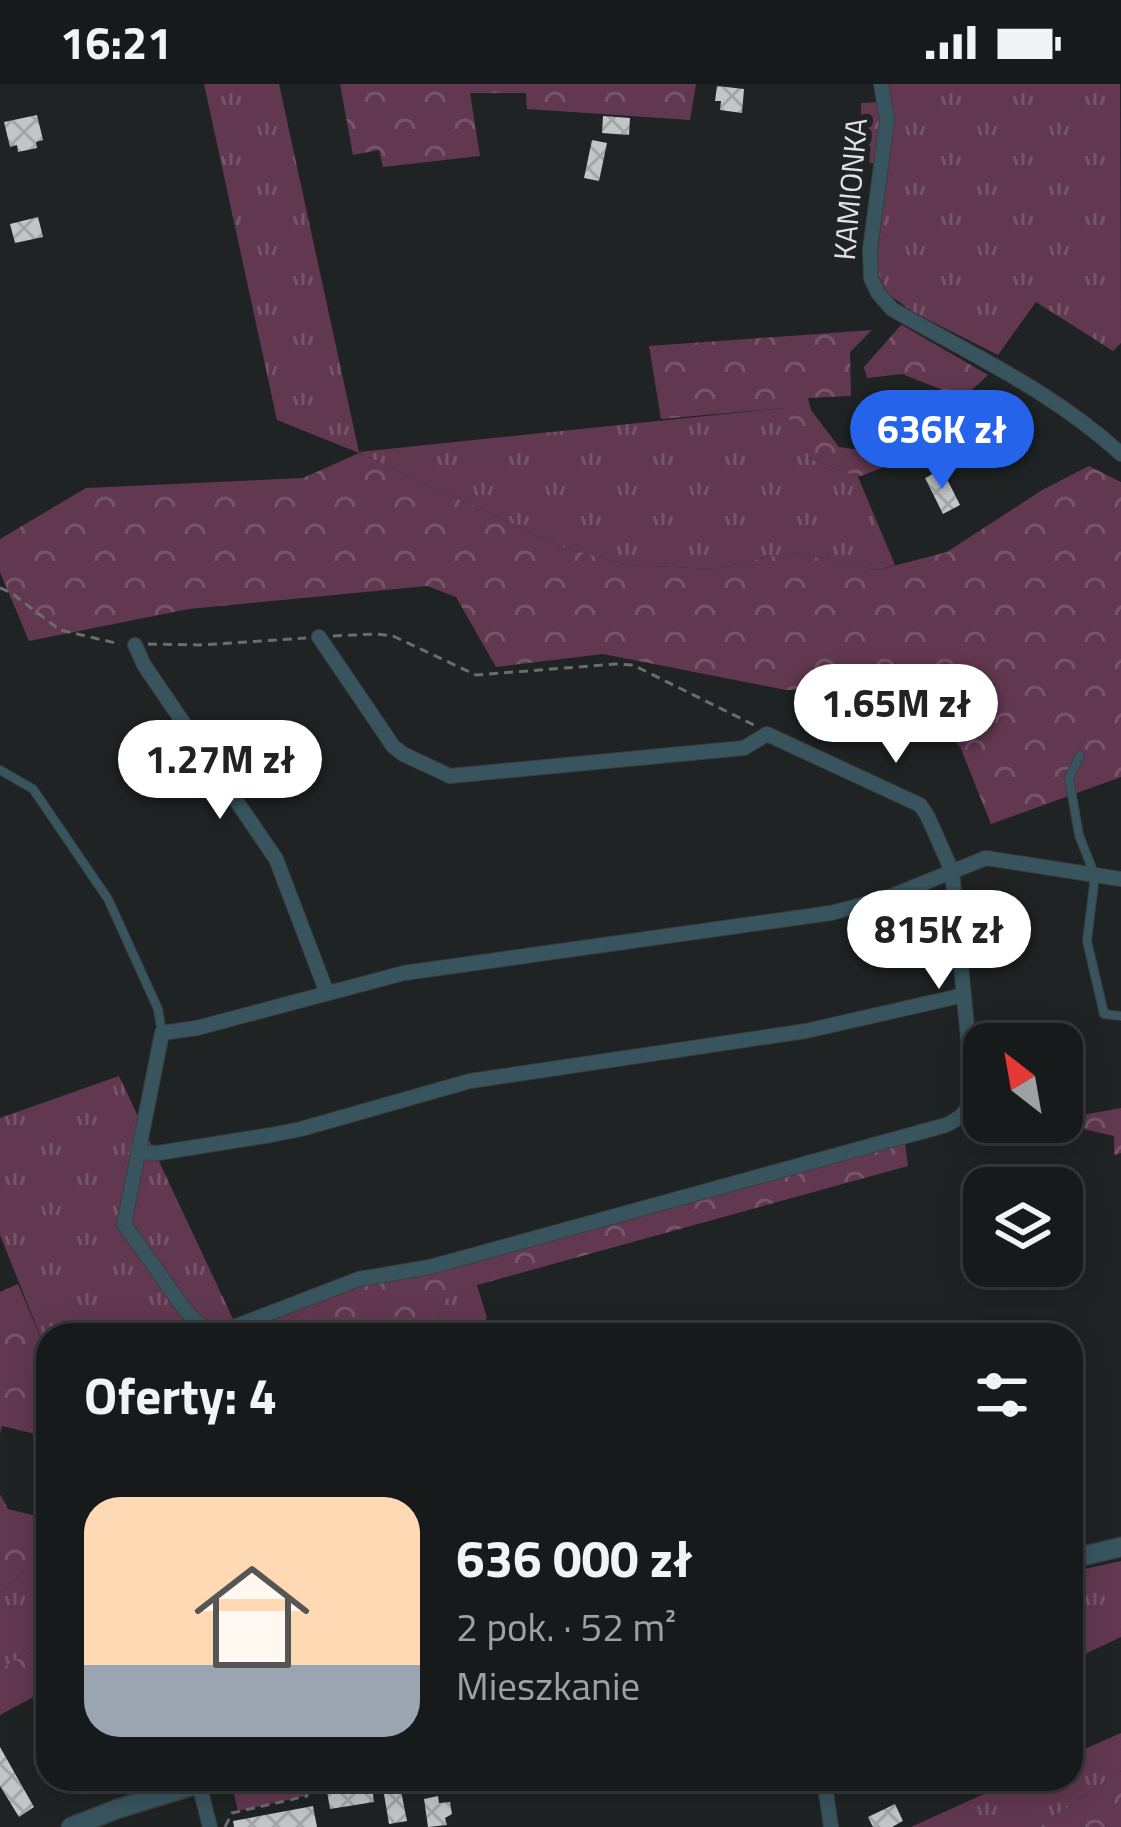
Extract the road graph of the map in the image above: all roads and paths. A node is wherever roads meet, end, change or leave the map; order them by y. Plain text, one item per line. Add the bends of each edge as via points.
1 (880, 84) edge
2 (1121, 454) edge
3 (0, 588) edge
4 (319, 637) junction
5 (135, 646) junction
6 (767, 734) junction
7 (1080, 756) dead end
8 (0, 770) edge
9 (952, 871) junction
10 (1095, 876) junction
11 (1121, 879) edge
12 (326, 992) junction
13 (964, 995) junction
14 (1121, 1016) edge
15 (162, 1033) junction
16 (137, 1152) junction
17 (198, 1323) edge
18 (244, 1323) edge
19 (1121, 1547) edge
20 (1083, 1556) edge
21 (177, 1791) edge
22 (208, 1791) edge
23 (306, 1791) edge
24 (826, 1791) edge
25 (71, 1827) edge
26 (210, 1827) edge
27 (225, 1827) edge
28 (831, 1827) edge

1 - 2 street, KAMIONKA via 887,120 870,250 878,293
3 - 5 path via 60,630
4 - 5 path
4 - 6 path via 393,636 476,675 633,665
4 - 6 street via 393,746 450,776 743,748
5 - 12 street via 276,859
6 - 9 street via 920,805
7 - 10 lane via 1069,778
8 - 15 lane via 33,789 108,899
9 - 10 street via 986,858
9 - 12 street via 831,913 404,973
9 - 13 street
10 - 11 street
10 - 14 lane via 1087,941 1104,1014
12 - 15 street
13 - 16 street via 806,1031 470,1081 271,1135
13 - 18 street via 969,1104 946,1125 430,1267 358,1279
15 - 16 street
16 - 17 street via 124,1225
19 - 20 street
21 - 25 street
22 - 26 street
23 - 27 path via 232,1814
24 - 28 street

